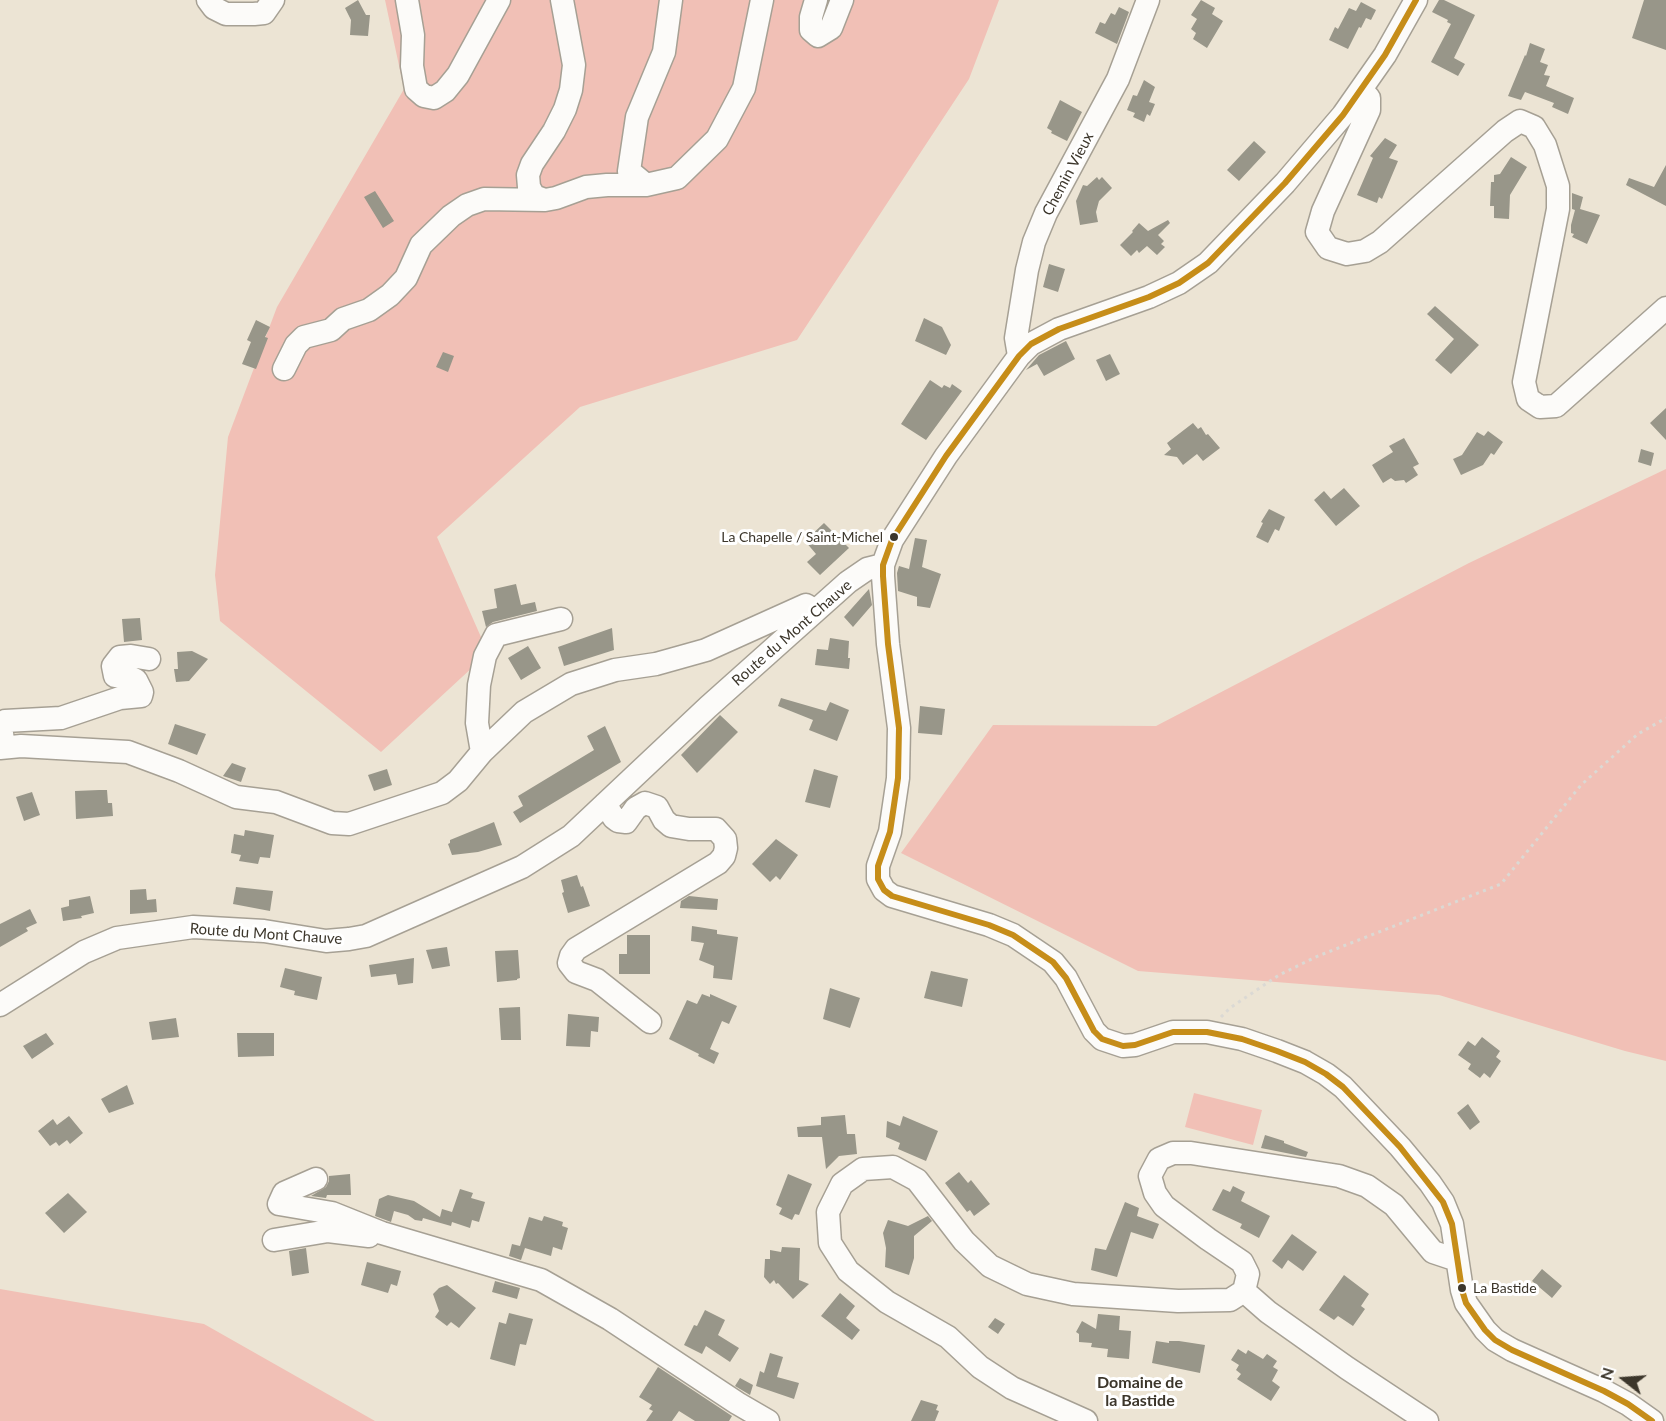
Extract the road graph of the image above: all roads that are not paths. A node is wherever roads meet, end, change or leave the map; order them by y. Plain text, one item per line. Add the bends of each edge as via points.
1 (208, 0) edge
2 (273, 0) edge
3 (407, 0) edge
4 (499, 0) edge
5 (562, 0) edge
6 (671, 0) edge
7 (762, 0) edge
8 (816, 0) edge
9 (842, 0) edge
10 (1148, 0) edge
11 (1416, 0) edge
12 (1362, 90) junction
13 (646, 185) junction
14 (545, 200) junction
15 (1666, 308) edge
16 (1019, 356) junction
17 (284, 369) dead end
18 (883, 565) junction
19 (815, 611) junction
20 (561, 619) dead end
21 (149, 659) dead end
22 (2, 747) edge
23 (482, 752) junction
24 (605, 804) junction
25 (0, 1005) edge
26 (650, 1022) dead end
27 (316, 1179) dead end
28 (382, 1233) junction
29 (274, 1240) dead end
30 (1457, 1260) junction
31 (1244, 1291) junction
32 (768, 1421) edge
33 (1086, 1421) edge
34 (1426, 1421) edge
35 (1652, 1421) edge

1 - 2 street via 226,14 254,14 264,13
3 - 4 street via 416,89 434,98 458,75
5 - 14 street via 574,65 572,90 528,175 534,196
6 - 13 street via 664,52 637,117 629,171
7 - 13 street via 744,88 717,139 677,178
8 - 9 street via 811,30 818,36 831,28
10 - 16 street, Chemin Vieux via 1118,79 1034,242 1016,338
11 - 12 street
12 - 15 street via 1369,98 1369,110 1317,232 1328,248 1347,254 1365,251 1380,242 1520,121 1534,127 1545,145 1558,186 1558,209 1524,381 1528,399 1540,407 1556,406
12 - 16 street via 1286,183 1208,263 1149,297 1059,329 1031,344
13 - 14 street via 607,184
14 - 17 street via 484,199 467,205 421,245 406,278 390,295 369,310 343,318 331,330 304,337
16 - 18 street via 915,503 892,540
18 - 19 street, Route du Mont Chauve via 858,575
18 - 30 street via 899,728 898,778 890,832 878,866 878,879 884,890 892,896 1013,935 1053,962 1102,1039 1123,1046 1173,1032 1208,1032 1242,1039 1305,1062 1343,1087 1430,1183 1452,1224
19 - 23 street via 806,605 706,650 571,684 524,712
19 - 24 street, Route du Mont Chauve
20 - 23 street via 496,634 485,656 479,686 477,723
21 - 22 street via 120,657 113,666 115,676 136,680 141,696 120,698 61,718 5,720 1,727
22 - 23 street via 128,752 236,797 276,802 332,823 349,824 442,793 458,781
24 - 25 street, Route du Mont Chauve via 571,836 522,867 366,936 326,941 264,931 193,927 117,938 84,952
24 - 26 street via 618,821 626,822 645,803 657,807 670,826 716,829 725,839 724,856 717,863 576,949 571,956 569,963 576,972 597,980
27 - 28 street via 284,1192 279,1204 332,1213
28 - 29 street via 364,1237 328,1231
28 - 32 street via 541,1280 610,1319
30 - 31 street via 1433,1252 1394,1205 1367,1186 1340,1176 1191,1153 1173,1153 1158,1159 1150,1176 1155,1193 1164,1206 1242,1262 1248,1274
30 - 35 street via 1466,1303 1495,1340 1605,1391
31 - 33 street via 1230,1300 1178,1301 1073,1294 1027,1284 990,1266 964,1242 917,1180 893,1167 862,1169 842,1185 828,1212 830,1243 848,1271 887,1302 948,1337 980,1367 1012,1388
31 - 34 street via 1320,1350

